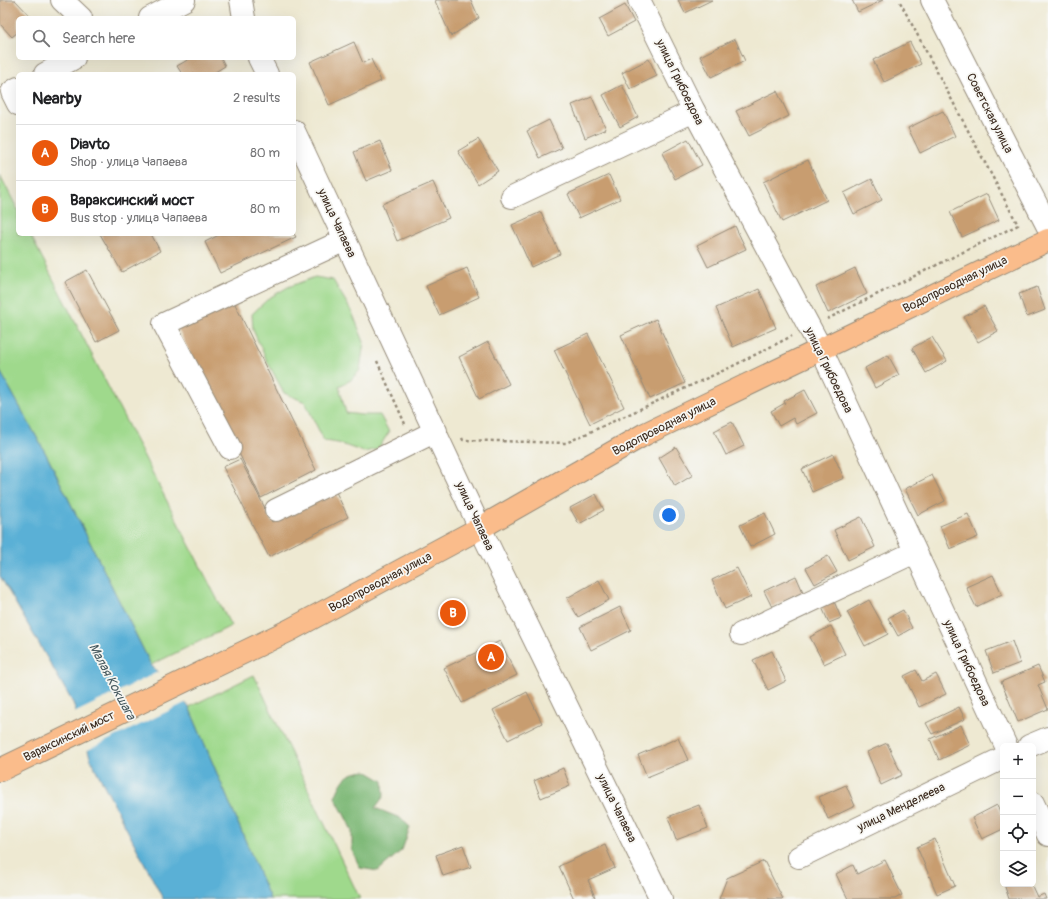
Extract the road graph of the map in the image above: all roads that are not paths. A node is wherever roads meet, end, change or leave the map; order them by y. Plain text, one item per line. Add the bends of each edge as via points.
1 (62, 0) edge
2 (184, 0) edge
3 (240, 0) edge
4 (640, 0) edge
5 (932, 0) edge
6 (79, 16) edge
7 (154, 16) edge
8 (244, 16) edge
9 (70, 60) edge
10 (260, 60) edge
11 (49, 72) edge
12 (266, 72) edge
13 (694, 111) junction
14 (296, 135) edge
15 (512, 197) dead end
16 (1048, 227) edge
17 (345, 240) junction
18 (1048, 240) edge
19 (821, 349) junction
20 (436, 431) junction
21 (230, 448) dead end
22 (276, 510) dead end
23 (480, 528) junction
24 (915, 552) junction
25 (290, 630) joint
26 (741, 634) dead end
27 (1048, 738) edge
28 (1005, 743) edge
29 (1036, 743) edge
30 (1000, 759) edge
31 (0, 770) edge
32 (1036, 809) edge
33 (1048, 835) edge
34 (799, 857) dead end
35 (661, 899) edge

1 - 6 street
2 - 7 street
3 - 8 street
4 - 13 street, улица Грибоедова
5 - 16 street, Советская улица
9 - 11 street
10 - 12 street
13 - 15 street
13 - 19 street, улица Грибоедова
14 - 17 street, улица Чапаева
17 - 20 street, улица Чапаева
17 - 21 street via 164,324
18 - 19 main road, Водопроводная улица
19 - 23 main road, Водопроводная улица via 645,434
19 - 24 street, улица Грибоедова
20 - 22 street
20 - 23 street, улица Чапаева
23 - 25 main road, Водопроводная улица
23 - 35 street, улица Чапаева
24 - 26 street
24 - 28 street, улица Грибоедова
25 - 31 main road, Вараксинский мост
27 - 29 street
30 - 34 street, улица Менделеева
32 - 33 street

